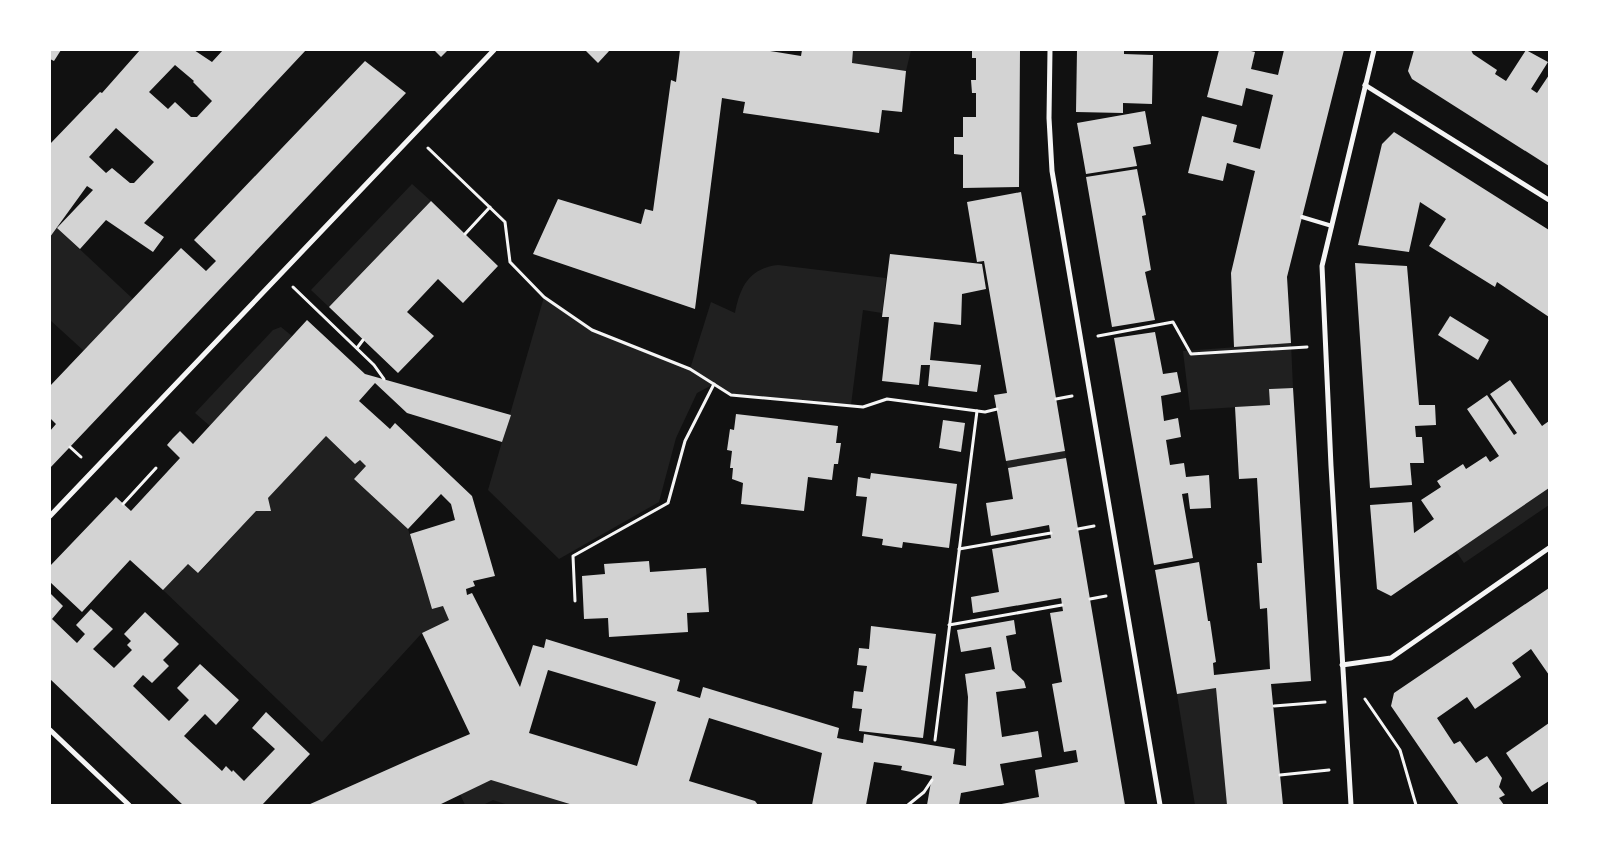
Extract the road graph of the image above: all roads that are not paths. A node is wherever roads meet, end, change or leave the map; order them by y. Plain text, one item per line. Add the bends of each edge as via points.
1 (494, 50) edge
2 (1050, 50) edge
3 (1374, 50) edge
4 (1365, 85) junction
5 (1549, 200) edge
6 (1302, 217) dead end
7 (1332, 226) junction
8 (50, 516) edge
9 (1549, 548) edge
10 (1342, 666) junction
11 (50, 730) edge
12 (129, 805) edge
13 (1160, 805) edge
14 (1351, 805) edge

1 - 8 street
2 - 13 street via 1048,118 1052,171
3 - 4 street
4 - 5 street
4 - 7 street
6 - 7 lane
7 - 10 street via 1322,266
9 - 10 street via 1391,658
10 - 14 street
11 - 12 street

